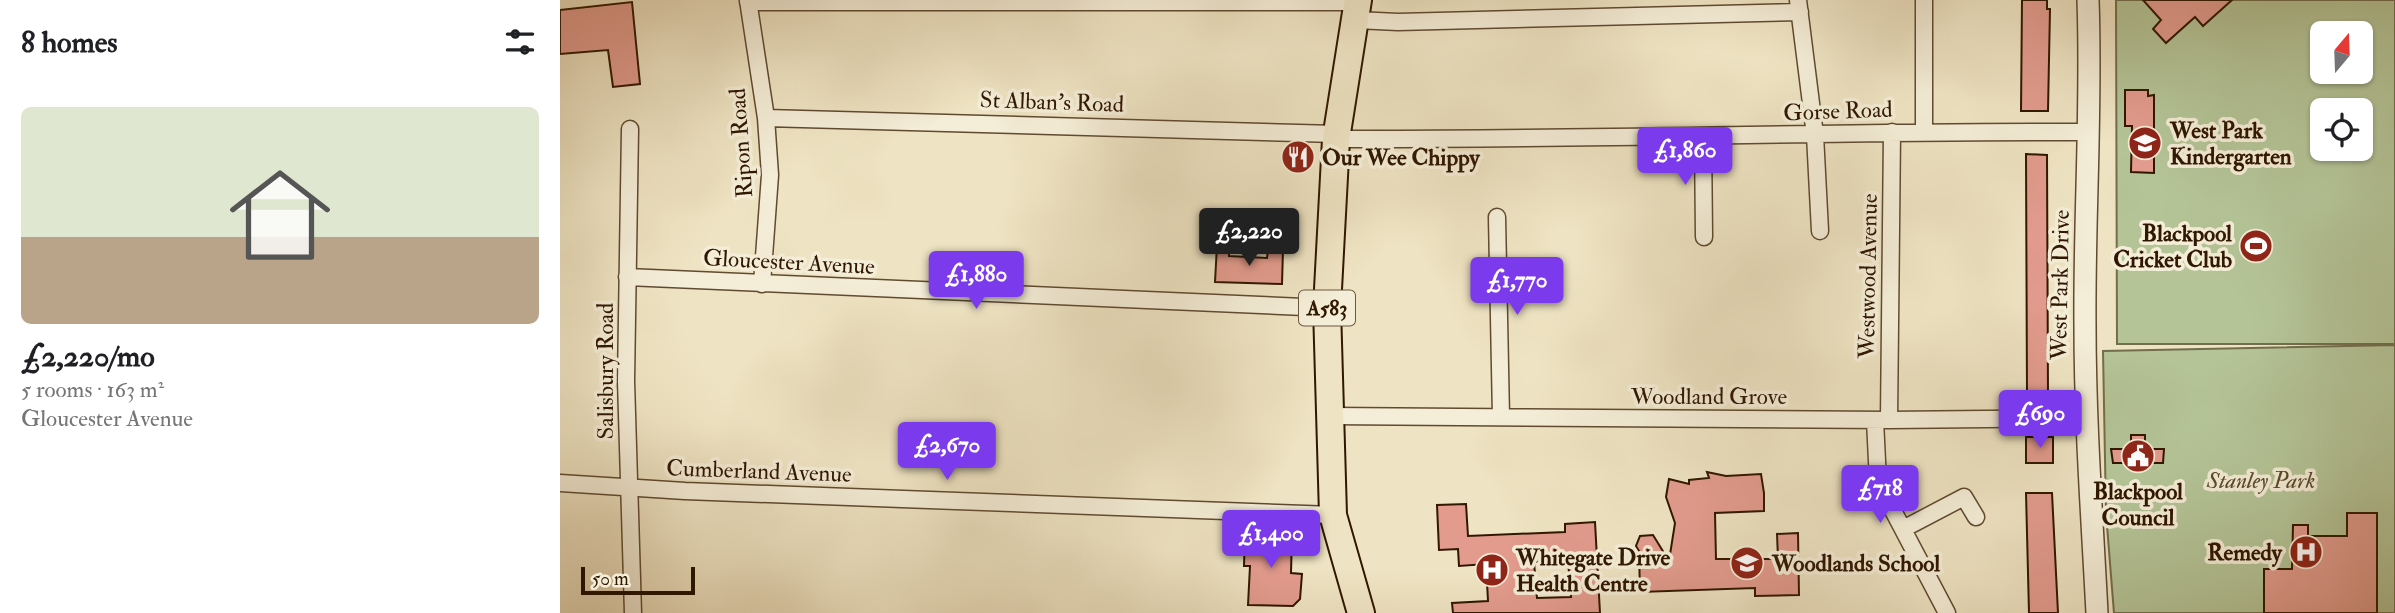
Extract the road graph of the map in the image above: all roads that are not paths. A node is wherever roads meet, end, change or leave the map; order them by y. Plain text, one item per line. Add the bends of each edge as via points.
1 (1924, 0) edge
2 (2088, 0) edge
3 (748, 1) edge
4 (1799, 6) edge
5 (1357, 8) edge
6 (766, 118) junction
7 (630, 129) dead end
8 (1924, 131) junction
9 (1892, 132) junction
10 (2089, 132) junction
11 (1815, 135) junction
12 (1336, 136) junction
13 (1703, 136) junction
14 (1497, 217) dead end
15 (1820, 231) dead end
16 (1704, 237) dead end
17 (627, 277) junction
18 (762, 284) junction
19 (1326, 308) junction
20 (1331, 416) junction
21 (1501, 417) junction
22 (2086, 418) junction
23 (1882, 420) junction
24 (560, 483) edge
25 (629, 487) junction
26 (1333, 515) junction
27 (1976, 517) dead end
28 (1903, 529) junction
29 (633, 613) edge
30 (1361, 613) edge
31 (1947, 613) edge
32 (2097, 613) edge

1 - 8 street
2 - 10 street, West Park Drive
3 - 5 street
3 - 6 street, Ripon Road
4 - 5 street via 1398,22
4 - 11 street
5 - 12 main road, A583
6 - 12 street, St Alban's Road
6 - 18 street, Ripon Road via 770,175
7 - 17 street, Salisbury Road
8 - 9 street, Gorse Road
8 - 10 street, Gorse Road
9 - 11 street, Gorse Road
9 - 23 street, Westwood Avenue
10 - 22 street, West Park Drive
11 - 13 street, Gorse Road
11 - 15 street
12 - 13 street, Gorse Road
12 - 19 main road, A583
13 - 16 street
14 - 21 street
17 - 18 street, Gloucester Avenue
17 - 25 street, Salisbury Road
18 - 19 street, Gloucester Avenue
19 - 20 main road, A583
20 - 21 street, Woodland Grove
20 - 26 main road, A583
21 - 23 street, Woodland Grove
22 - 23 street, Woodland Grove
22 - 32 street, West Park Drive
23 - 28 street, Westwood Avenue via 1878,482
24 - 25 street, Cumberland Avenue
25 - 26 street, Cumberland Avenue
25 - 29 street, Salisbury Road
26 - 30 main road, A583
27 - 28 street via 1964,497
28 - 31 street, Westwood Avenue

